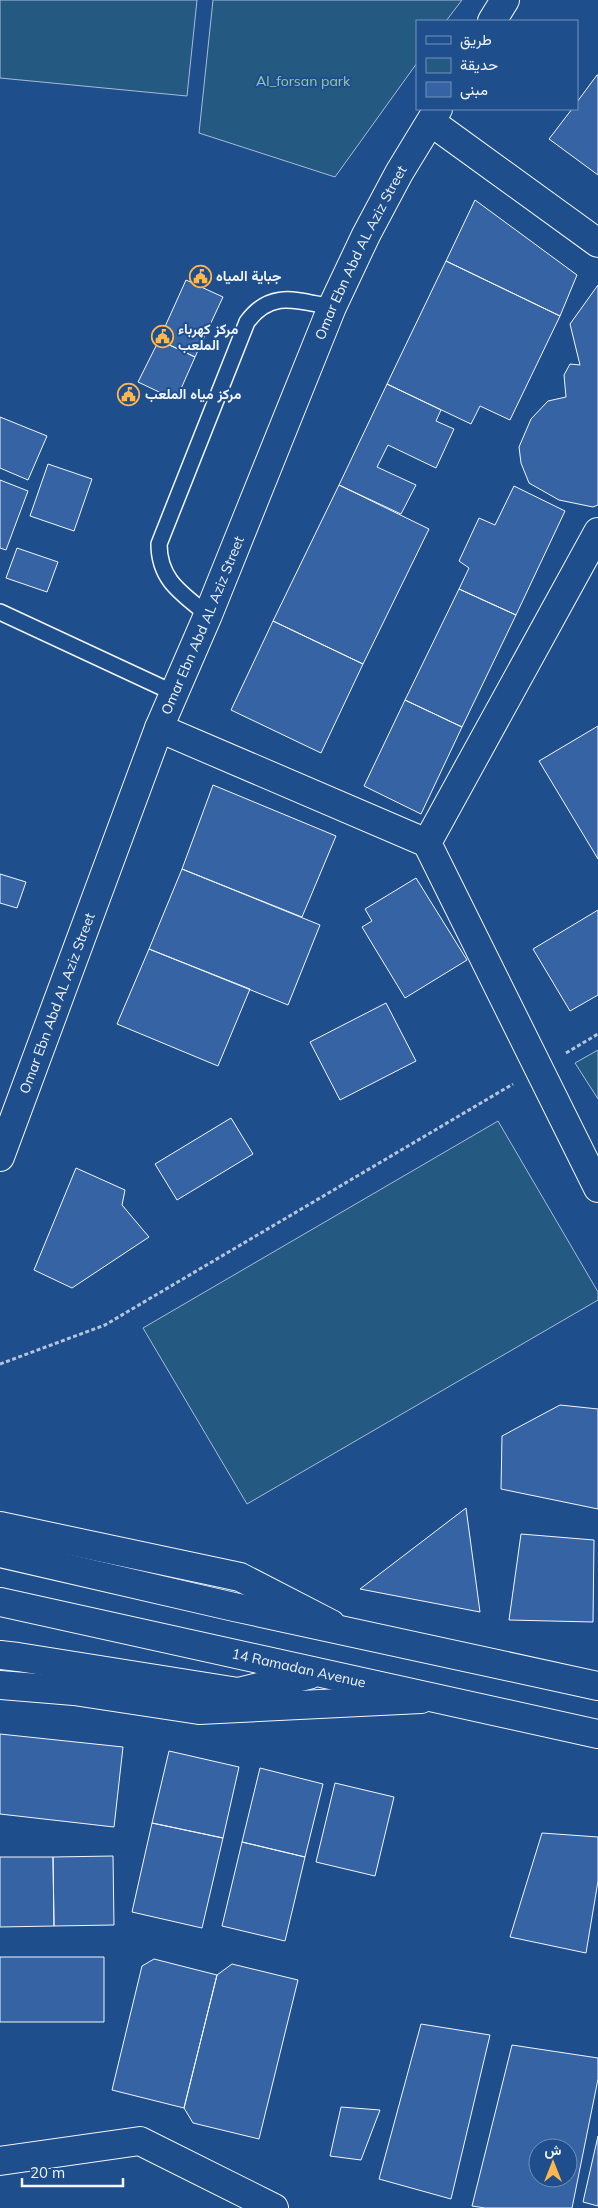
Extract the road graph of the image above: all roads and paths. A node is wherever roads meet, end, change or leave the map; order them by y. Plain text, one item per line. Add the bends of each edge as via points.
1 (505, 0) edge
2 (493, 20) edge
3 (434, 115) edge
4 (598, 243) edge
5 (332, 307) junction
6 (598, 532) edge
7 (0, 612) edge
8 (208, 615) junction
9 (174, 693) junction
10 (159, 728) junction
11 (427, 843) junction
12 (598, 1034) edge
13 (540, 1068) junction
14 (0, 1157) edge
15 (598, 1188) edge
16 (0, 1364) edge
17 (0, 1526) edge
18 (0, 1553) edge
19 (2, 1602) edge
20 (346, 1631) junction
21 (0, 1655) edge
22 (316, 1673) junction
23 (0, 1685) edge
24 (598, 1686) edge
25 (435, 1698) junction
26 (598, 1734) edge
27 (0, 2161) edge
28 (274, 2208) edge

1 - 2 street
3 - 4 street
3 - 5 street, Omar Ebn Abd AL Aziz Street via 366,235
5 - 8 street, Omar Ebn Abd AL Aziz Street
5 - 8 lane via 283,299 263,306 247,322 159,544 161,568 167,578
6 - 11 street
7 - 9 lane
8 - 9 street, Omar Ebn Abd AL Aziz Street
9 - 10 street, Omar Ebn Abd AL Aziz Street
10 - 11 street
10 - 14 street, Omar Ebn Abd AL Aziz Street
11 - 13 street
12 - 13 path
13 - 15 street
13 - 16 path via 105,1325
17 - 20 street via 240,1577
18 - 20 street
19 - 22 street, 14 Ramadan Avenue
20 - 24 street
21 - 22 street via 238,1692
22 - 25 street, 14 Ramadan Avenue
23 - 25 street via 74,1691 199,1710
25 - 26 street, 14 Ramadan Avenue
27 - 28 street via 140,2141

